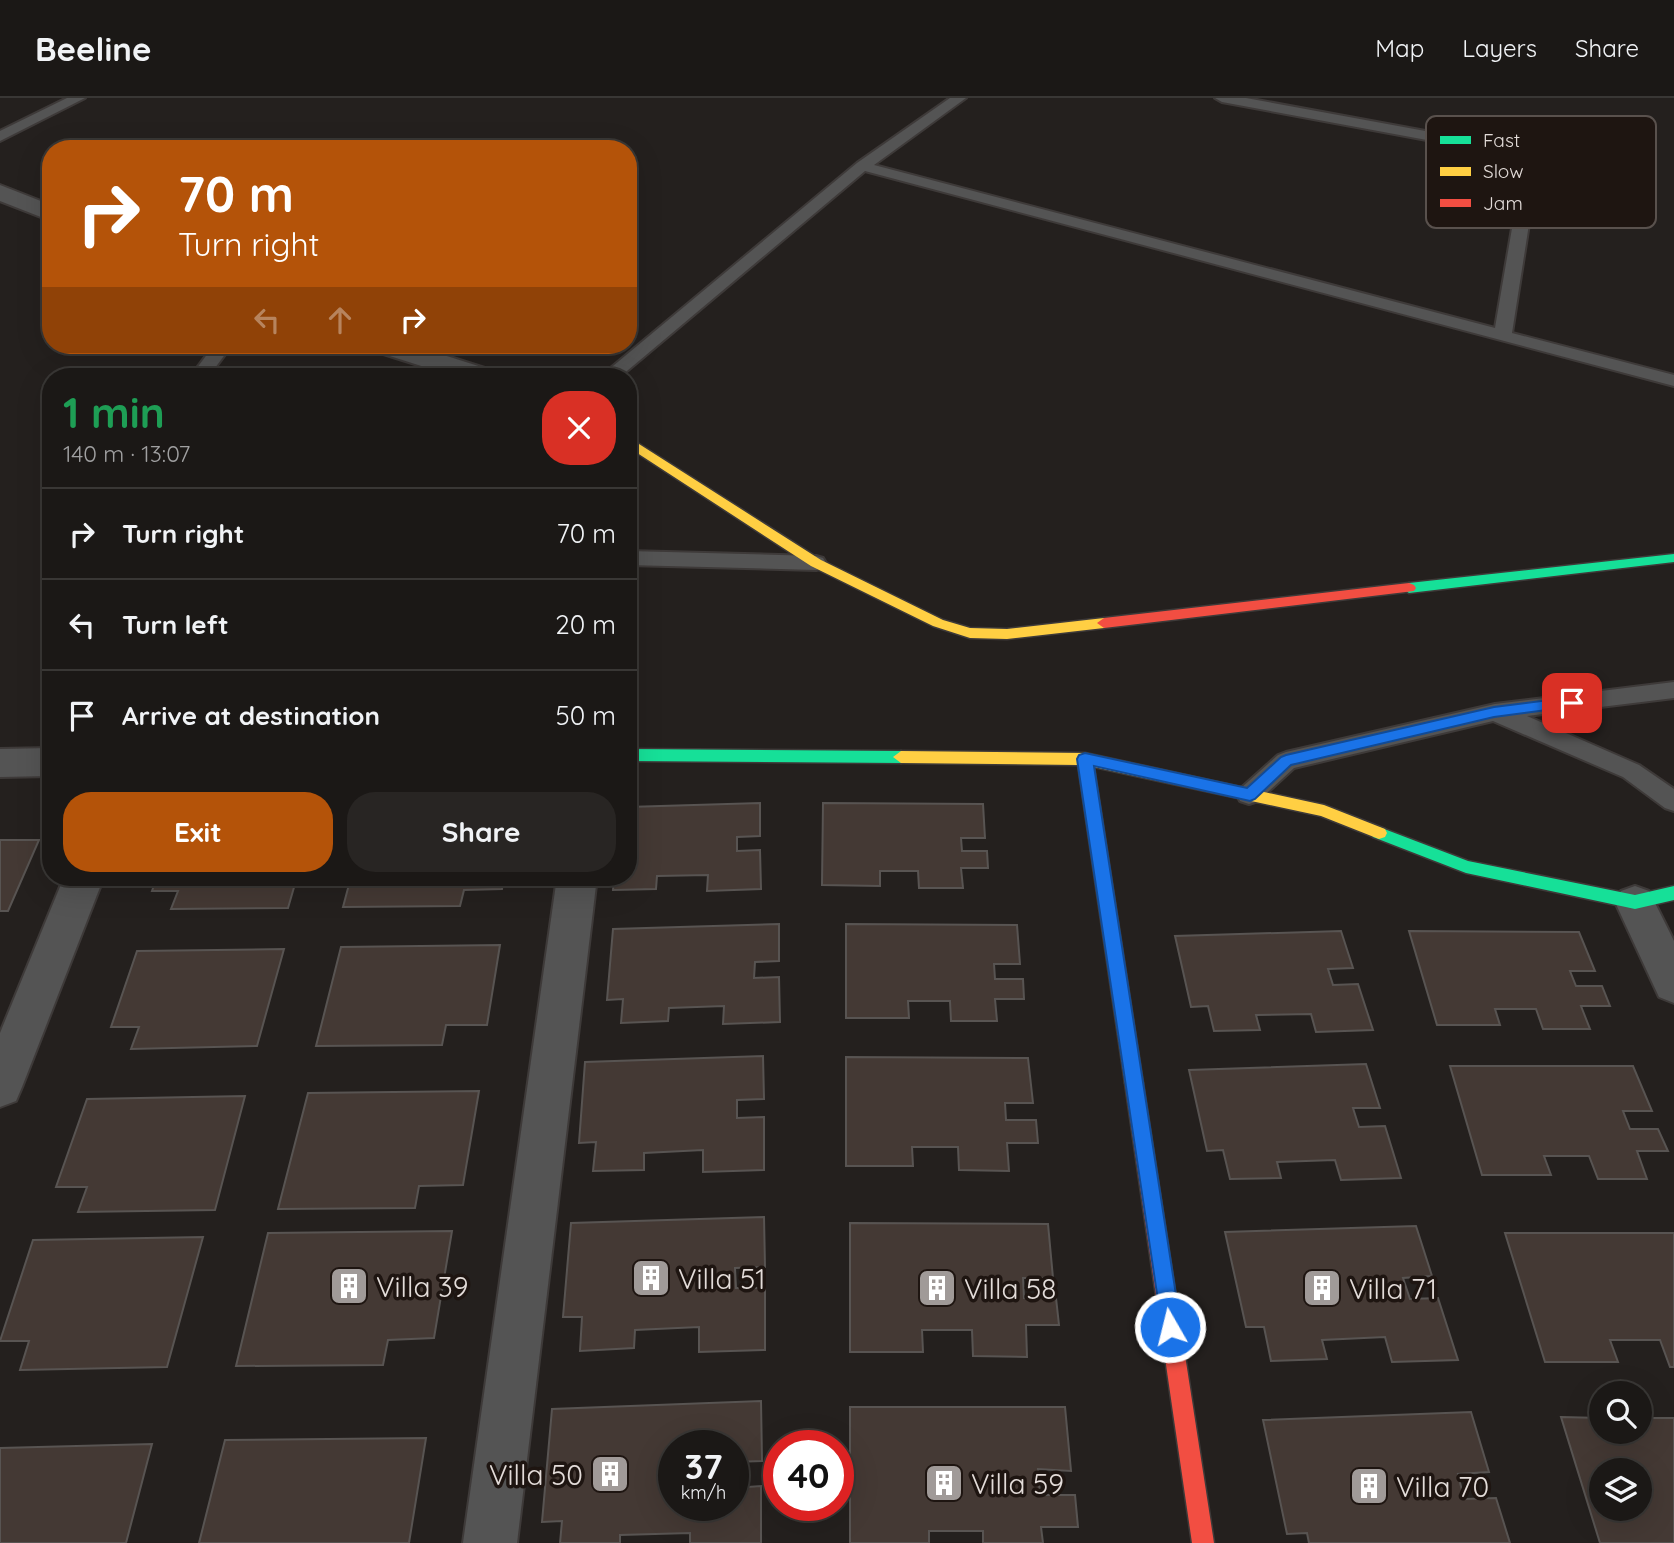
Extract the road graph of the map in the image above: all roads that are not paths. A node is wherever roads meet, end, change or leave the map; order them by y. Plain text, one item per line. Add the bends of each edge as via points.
1 (78, 98) edge
2 (959, 98) edge
3 (1223, 98) edge
4 (1426, 135) edge
5 (0, 137) edge
6 (862, 166) junction
7 (0, 192) edge
8 (42, 210) edge
9 (1520, 228) edge
10 (1503, 335) junction
11 (412, 354) edge
12 (636, 354) edge
13 (637, 354) edge
14 (456, 368) edge
15 (620, 368) edge
16 (1674, 381) edge
17 (637, 447) edge
18 (637, 558) edge
19 (1674, 558) edge
20 (816, 563) junction
21 (1674, 691) edge
22 (1494, 712) junction
23 (637, 755) edge
24 (1085, 759) junction
25 (42, 762) edge
26 (0, 763) edge
27 (1250, 795) junction
28 (1674, 802) edge
29 (80, 886) edge
30 (576, 886) edge
31 (1674, 893) edge
32 (1635, 902) junction
33 (1674, 985) edge
34 (0, 1087) edge
35 (490, 1543) edge
36 (1203, 1543) edge

1 - 5 lane
2 - 6 lane
3 - 4 lane
6 - 10 lane
6 - 13 lane
7 - 8 street
9 - 10 lane
10 - 16 lane
11 - 14 street
12 - 15 lane
17 - 20 street
18 - 20 lane
19 - 20 street via 1007,634 970,633 938,622
21 - 22 lane
22 - 27 lane via 1286,761
22 - 28 lane via 1631,771
23 - 24 street
24 - 27 street
24 - 36 street
25 - 26 street
27 - 32 street via 1324,811 1466,867
29 - 34 street
30 - 35 street
31 - 32 street
32 - 33 street

